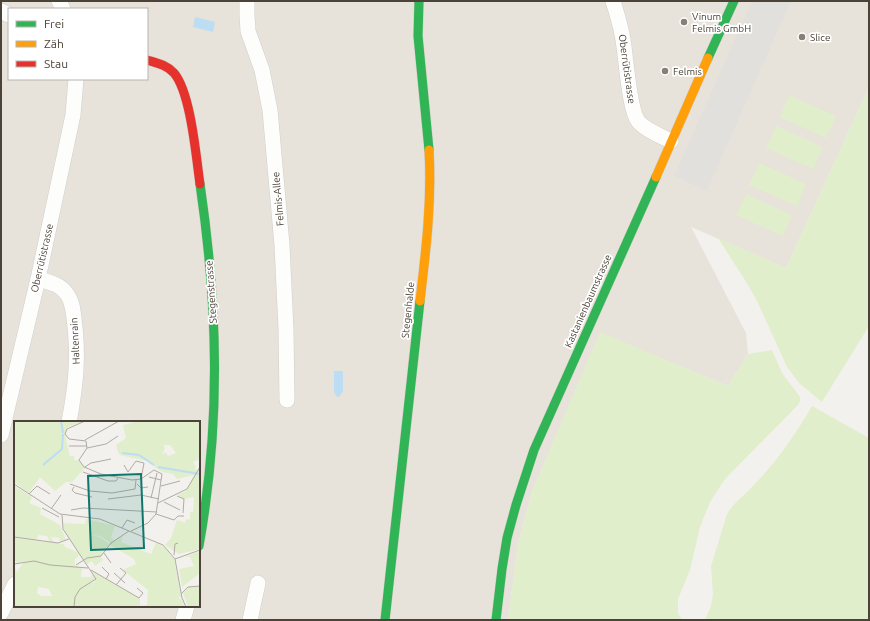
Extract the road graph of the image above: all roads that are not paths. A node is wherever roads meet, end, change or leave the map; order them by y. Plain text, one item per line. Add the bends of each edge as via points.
1 (247, 1) edge
2 (419, 1) edge
3 (613, 1) edge
4 (734, 1) edge
5 (148, 60) edge
6 (76, 80) edge
7 (671, 142) junction
8 (38, 279) junction
9 (286, 400) dead end
10 (69, 421) edge
11 (1, 435) edge
12 (200, 541) edge
13 (258, 583) dead end
14 (14, 586) edge
15 (186, 607) edge
16 (1, 613) edge
17 (183, 620) edge
18 (250, 620) edge
19 (385, 620) edge
20 (496, 620) edge

1 - 9 street, Felmis-Allee via 248,31 262,70 270,110 282,245
2 - 19 street, Stegenhalde via 418,36 430,174 429,219
3 - 7 street, Oberrütistrasse via 623,40 635,116 643,126
4 - 7 street, Kastanienbaumstrasse
5 - 12 street, Stegenstrasse via 159,62 172,70 179,79 187,99 210,267 215,383 209,477
6 - 8 street, Oberrütistrasse via 73,115
7 - 20 street, Kastanienbaumstrasse via 534,450 516,500 507,539
8 - 10 street, Haltenrain via 54,284 66,292 71,302 78,356
8 - 11 street, Oberrütistrasse
13 - 18 street
14 - 16 street
15 - 17 street

